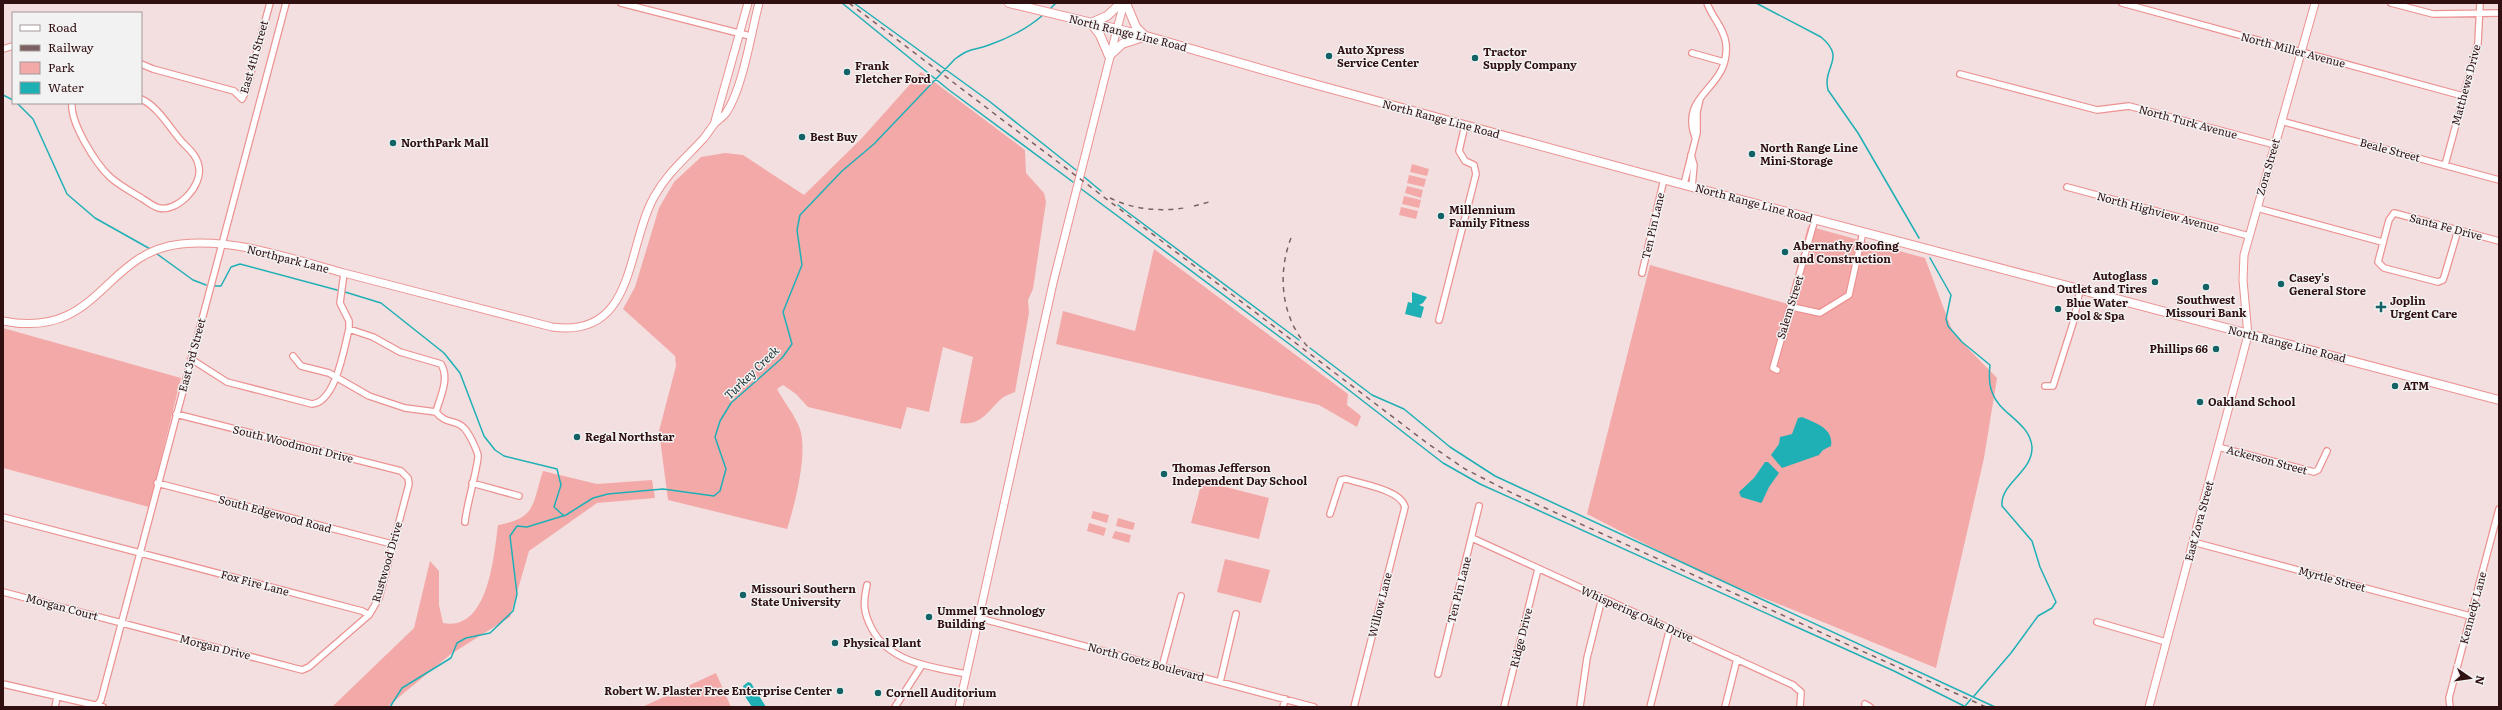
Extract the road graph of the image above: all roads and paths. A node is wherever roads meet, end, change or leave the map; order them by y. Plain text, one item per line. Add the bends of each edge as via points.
1 (270, 3) edge
2 (286, 3) edge
3 (621, 3) edge
4 (748, 3) edge
5 (759, 3) edge
6 (1009, 3) edge
7 (1123, 3) edge
8 (1707, 3) edge
9 (2122, 3) edge
10 (2315, 3) edge
11 (2391, 3) edge
12 (2480, 3) edge
13 (2481, 13) junction
14 (2499, 13) edge
15 (1091, 23) junction
16 (1117, 29) junction
17 (740, 34) junction
18 (750, 36) junction
19 (1146, 36) junction
20 (2301, 52) junction
21 (1692, 53) dead end
22 (1109, 56) junction
23 (1724, 62) junction
24 (142, 64) edge
25 (1960, 74) dead end
26 (2463, 96) junction
27 (142, 100) edge
28 (72, 104) edge
29 (2282, 121) junction
30 (715, 124) junction
31 (1465, 126) junction
32 (2275, 145) junction
33 (2445, 165) junction
34 (1664, 179) junction
35 (2499, 180) edge
36 (1688, 186) junction
37 (2067, 187) dead end
38 (2257, 208) junction
39 (1815, 219) junction
40 (2458, 230) junction
41 (1863, 232) junction
42 (2249, 236) junction
43 (2499, 241) edge
44 (2382, 242) junction
45 (221, 244) junction
46 (344, 273) junction
47 (1642, 273) dead end
48 (2080, 289) junction
49 (1792, 307) junction
50 (1439, 320) dead end
51 (3, 321) edge
52 (349, 329) junction
53 (2248, 335) junction
54 (293, 356) dead end
55 (191, 359) junction
56 (1777, 370) dead end
57 (336, 377) junction
58 (2046, 386) dead end
59 (2499, 400) edge
60 (436, 412) junction
61 (176, 414) junction
62 (2218, 447) junction
63 (2327, 451) dead end
64 (408, 478) joint
65 (157, 483) junction
66 (472, 483) junction
67 (519, 496) dead end
68 (1479, 506) dead end
69 (2499, 509) edge
70 (1330, 514) dead end
71 (3, 518) edge
72 (465, 522) dead end
73 (1472, 538) junction
74 (2193, 542) junction
75 (392, 544) junction
76 (139, 553) junction
77 (1538, 569) junction
78 (867, 585) dead end
79 (3, 592) edge
80 (1181, 596) dead end
81 (1602, 598) junction
82 (1236, 614) dead end
83 (369, 615) junction
84 (2470, 616) junction
85 (979, 618) junction
86 (2097, 622) dead end
87 (121, 623) junction
88 (1670, 628) junction
89 (2166, 642) junction
90 (1737, 659) junction
91 (922, 665) junction
92 (309, 667) joint
93 (1162, 667) junction
94 (966, 674) junction
95 (1438, 674) dead end
96 (1220, 682) junction
97 (3, 684) edge
98 (57, 697) junction
99 (1285, 699) junction
100 (1865, 704) dead end
101 (97, 705) junction
102 (55, 707) edge
103 (103, 707) edge
104 (895, 707) edge
105 (959, 707) edge
106 (1283, 707) edge
107 (1314, 707) edge
108 (1354, 707) edge
109 (1504, 707) edge
110 (1580, 707) edge
111 (1650, 707) edge
112 (1725, 707) edge
113 (1800, 707) edge
114 (1870, 707) edge
115 (2148, 707) edge
116 (2450, 707) edge

1 - 24 street, East 4th Street via 242,99 234,91
2 - 45 street, East 3rd Street
3 - 17 street
4 - 17 main road
5 - 18 main road
6 - 15 main road, North Range Line Road
7 - 15 main road via 1107,16
7 - 16 main road
7 - 19 main road via 1136,27
8 - 23 street via 1722,27 1726,44
9 - 20 street, North Miller Avenue
10 - 20 main road, Zora Street
11 - 13 street via 2433,14
12 - 13 street, Matthews Drive
13 - 14 street
13 - 26 street, Matthews Drive via 2478,43
15 - 16 main road, North Range Line Road
15 - 22 main road via 1100,35
16 - 19 main road, North Range Line Road
16 - 22 main road
17 - 18 street
17 - 30 main road
18 - 30 main road via 731,103
19 - 22 main road via 1122,44
19 - 31 main road, North Range Line Road
20 - 26 street, North Miller Avenue
20 - 29 main road, Zora Street
21 - 23 street
22 - 85 main road via 1053,283
23 - 36 street via 1719,75 1692,108 1690,119 1695,137
25 - 32 street, North Turk Avenue via 2097,110 2129,106
26 - 33 street, Matthews Drive
27 - 28 street via 160,116 197,161 197,182 178,206 172,208 158,208 110,177 100,166 76,124
29 - 32 main road, Zora Street
29 - 33 street, Beale Street
30 - 46 main road, Northpark Lane via 663,182 646,214 625,287 613,306 591,323 572,328 552,327
31 - 34 main road, North Range Line Road
31 - 50 street via 1459,151 1464,161 1474,165 1476,174
32 - 38 main road, Zora Street
33 - 35 street, Beale Street
34 - 36 main road, North Range Line Road
34 - 47 street, Ten Pin Lane
36 - 39 main road, North Range Line Road
37 - 42 street, North Highview Avenue
38 - 42 main road, Zora Street
38 - 44 street
39 - 41 main road, North Range Line Road
39 - 49 street, Salem Street
40 - 43 street, Santa Fe Drive
40 - 44 street, Santa Fe Drive via 2393,214
40 - 44 street via 2443,280 2438,282 2384,268 2378,262
41 - 48 main road, North Range Line Road
41 - 49 street via 1849,295 1820,313
42 - 53 main road, Zora Street via 2244,255 2243,275
45 - 46 main road, Northpark Lane via 256,250
45 - 51 main road, Northpark Lane via 180,244 148,253 126,266 91,302 61,318 31,323
45 - 55 street, East 3rd Street
46 - 52 street via 340,303 349,321
48 - 53 main road, North Range Line Road
48 - 58 street via 2074,320 2052,386
49 - 56 street, Salem Street via 1773,368
52 - 57 street
52 - 60 street via 372,337 400,352 441,364 445,371 445,381
53 - 59 main road, North Range Line Road
53 - 62 main road, East Zora Street
54 - 57 street via 301,366 330,373
55 - 57 street via 227,382 312,404 324,399
55 - 61 street, East 3rd Street
57 - 60 street via 369,396 405,408
60 - 66 street via 442,420 461,425 465,429 478,456
61 - 64 street, South Woodmont Drive via 401,472
61 - 65 street, East 3rd Street
62 - 63 street, Ackerson Street via 2314,472 2318,470
62 - 74 main road, East Zora Street
64 - 75 street, Rustwood Drive via 409,484
65 - 75 street, South Edgewood Road
65 - 76 street, East 3rd Street
66 - 67 street
66 - 72 street
68 - 73 street, Ten Pin Lane
69 - 84 street, Kennedy Lane
70 - 108 street, Willow Lane via 1337,485 1346,479 1396,494 1404,502 1405,507
71 - 76 street, Fox Fire Lane
73 - 77 street, Whispering Oaks Drive
73 - 95 street, Ten Pin Lane
74 - 84 street, Myrtle Street
74 - 89 main road, East Zora Street
75 - 83 street, Rustwood Drive via 379,598
76 - 83 street, Fox Fire Lane via 362,611
76 - 87 street, East 3rd Street
77 - 81 street, Whispering Oaks Drive
77 - 109 street, Ridge Drive
78 - 91 street via 863,600 864,612 880,643 907,660
79 - 87 street, Morgan Court
80 - 93 street
81 - 88 street, Whispering Oaks Drive
81 - 110 street via 1587,658
82 - 96 street
83 - 92 street, Rustwood Drive
84 - 116 street, Kennedy Lane via 2449,698
85 - 93 street, North Goetz Boulevard
85 - 94 main road
86 - 89 street
87 - 92 street, Morgan Drive via 302,670
87 - 101 street, East 3rd Street via 101,700
88 - 90 street, Whispering Oaks Drive
88 - 111 street
89 - 115 main road, East Zora Street
90 - 112 street
90 - 113 street, Whispering Oaks Drive via 1793,685 1801,692
91 - 94 street
91 - 104 street
93 - 96 street, North Goetz Boulevard
94 - 105 main road
96 - 99 street, North Goetz Boulevard
97 - 98 street
98 - 101 street
98 - 102 street
99 - 106 street
99 - 107 street, North Goetz Boulevard
100 - 114 street
101 - 103 street

